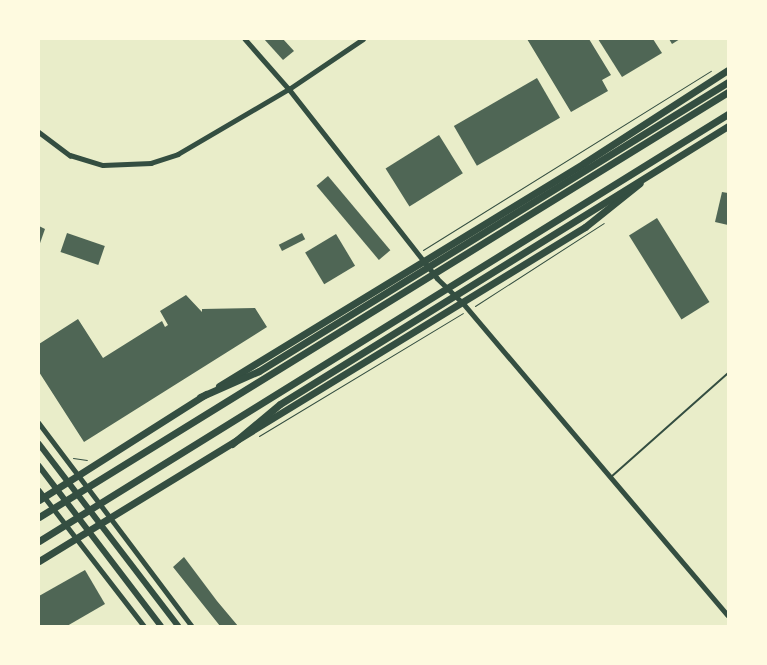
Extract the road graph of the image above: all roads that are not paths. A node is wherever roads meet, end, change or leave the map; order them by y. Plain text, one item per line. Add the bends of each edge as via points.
1 (245, 39) edge
2 (363, 39) edge
3 (728, 70) edge
4 (728, 82) edge
5 (289, 89) junction
6 (728, 92) edge
7 (728, 114) edge
8 (728, 128) edge
9 (39, 132) edge
10 (424, 260) junction
11 (463, 303) junction
12 (728, 374) edge
13 (200, 398) junction
14 (39, 423) edge
15 (39, 444) edge
16 (232, 444) junction
17 (39, 466) edge
18 (79, 475) junction
19 (611, 477) junction
20 (39, 490) edge
21 (42, 498) edge
22 (39, 517) edge
23 (111, 518) junction
24 (76, 538) junction
25 (39, 541) edge
26 (39, 561) edge
27 (728, 615) edge
28 (144, 626) edge
29 (161, 626) edge
30 (178, 626) edge
31 (192, 626) edge

1 - 5 street
2 - 5 street
3 - 10 main road
4 - 13 main road via 259,371
5 - 9 street via 178,154 132,166 104,165 70,155
5 - 10 street
6 - 22 main road
7 - 25 main road
8 - 11 main road via 642,182 585,227
8 - 16 main road via 280,404
10 - 11 street
10 - 13 main road
11 - 16 main road
11 - 19 street
12 - 19 lane
13 - 18 main road
14 - 18 street
15 - 30 main road
16 - 23 main road
17 - 29 main road
18 - 21 main road
18 - 23 street
19 - 27 street
20 - 21 street
21 - 24 street
23 - 24 main road
23 - 31 street
24 - 26 main road
24 - 28 street

